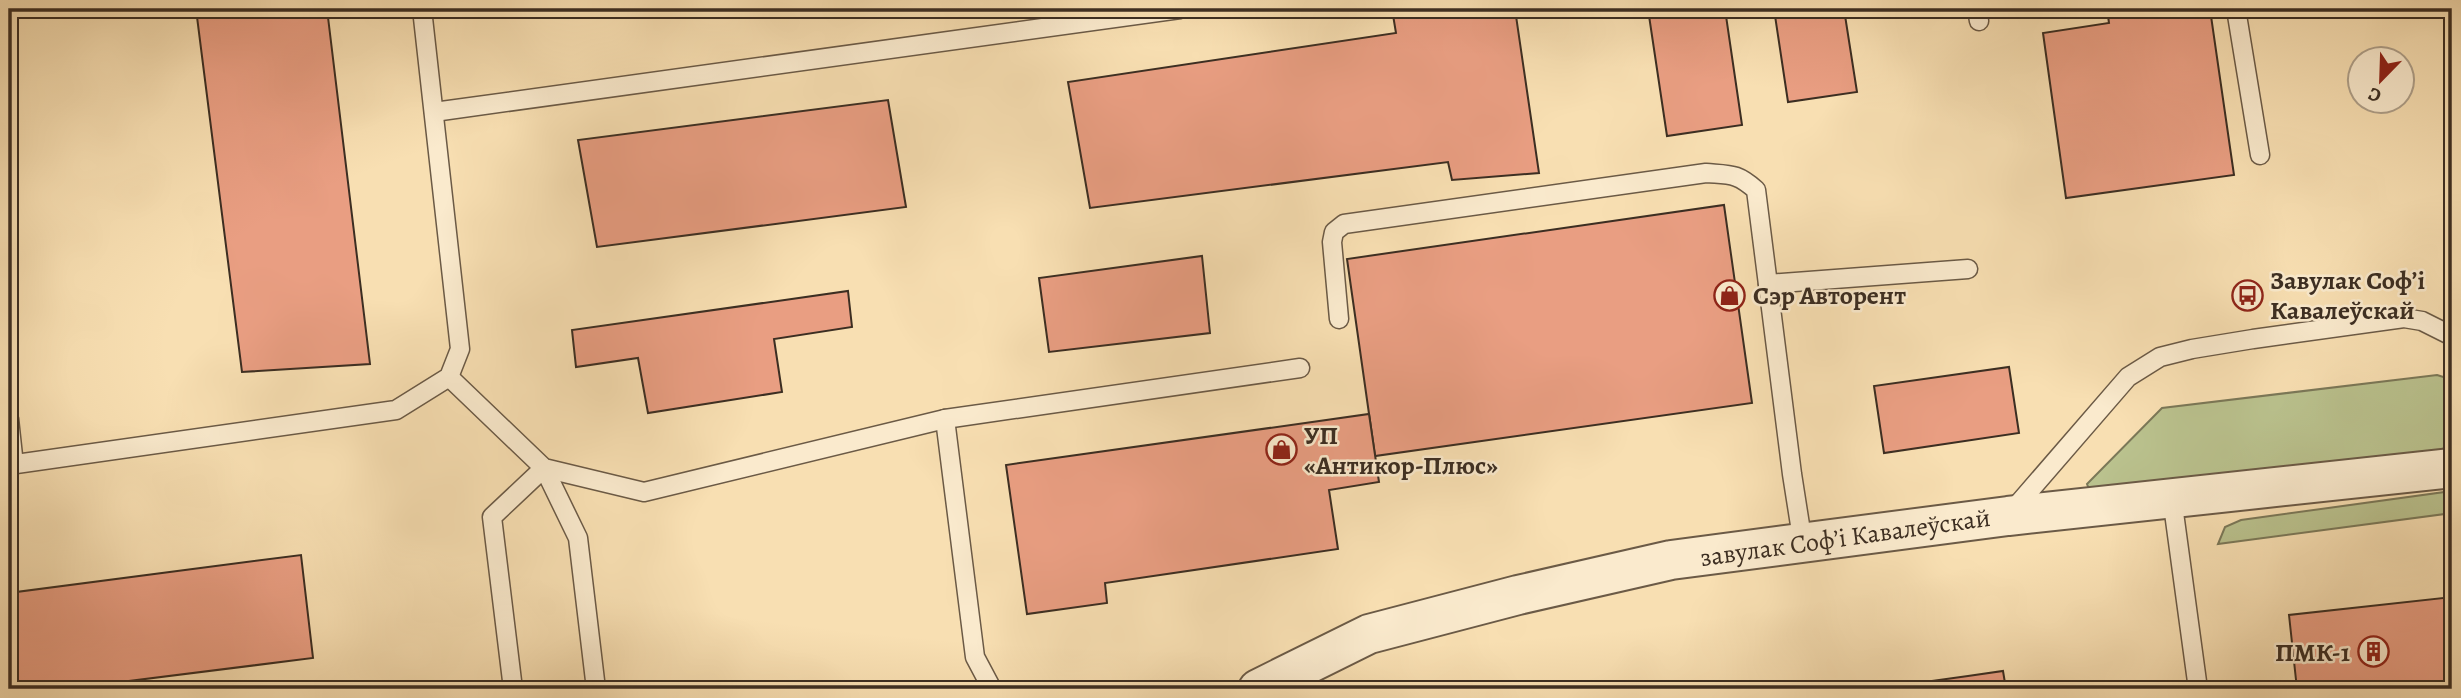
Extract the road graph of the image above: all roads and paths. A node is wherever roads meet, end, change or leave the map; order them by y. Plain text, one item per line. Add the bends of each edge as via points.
1 (422, 9) edge
2 (1180, 9) edge
3 (2236, 9) edge
4 (434, 112) junction
5 (2260, 155) dead end
6 (1968, 269) dead end
7 (1768, 284) junction
8 (1339, 318) dead end
9 (2452, 336) edge
10 (1300, 368) dead end
11 (449, 377) junction
12 (9, 419) edge
13 (945, 419) junction
14 (11, 465) edge
15 (544, 468) junction
16 (2452, 468) edge
17 (2172, 498) junction
18 (2008, 516) junction
19 (1803, 544) junction
20 (513, 689) edge
21 (596, 689) edge
22 (992, 689) edge
23 (1258, 689) edge
24 (2198, 689) edge

1 - 4 lane
2 - 4 lane
3 - 5 lane
4 - 11 lane via 460,349
6 - 7 lane
7 - 8 lane via 1756,190 1742,178 1706,173 1344,224 1334,232 1332,242
7 - 19 lane
9 - 18 lane via 2422,321 2404,318 2160,357 2128,377
10 - 13 lane
11 - 14 lane via 396,410
11 - 15 lane
12 - 14 lane
13 - 15 lane via 644,492
13 - 22 lane via 975,657
15 - 20 lane via 492,517
15 - 21 lane via 578,538
16 - 17 street, завулак Софʼі Кавалеўскай
17 - 18 street, завулак Софʼі Кавалеўскай
17 - 24 lane
18 - 19 street, завулак Софʼі Кавалеўскай
19 - 23 street, завулак Софʼі Кавалеўскай via 1671,560 1368,634

